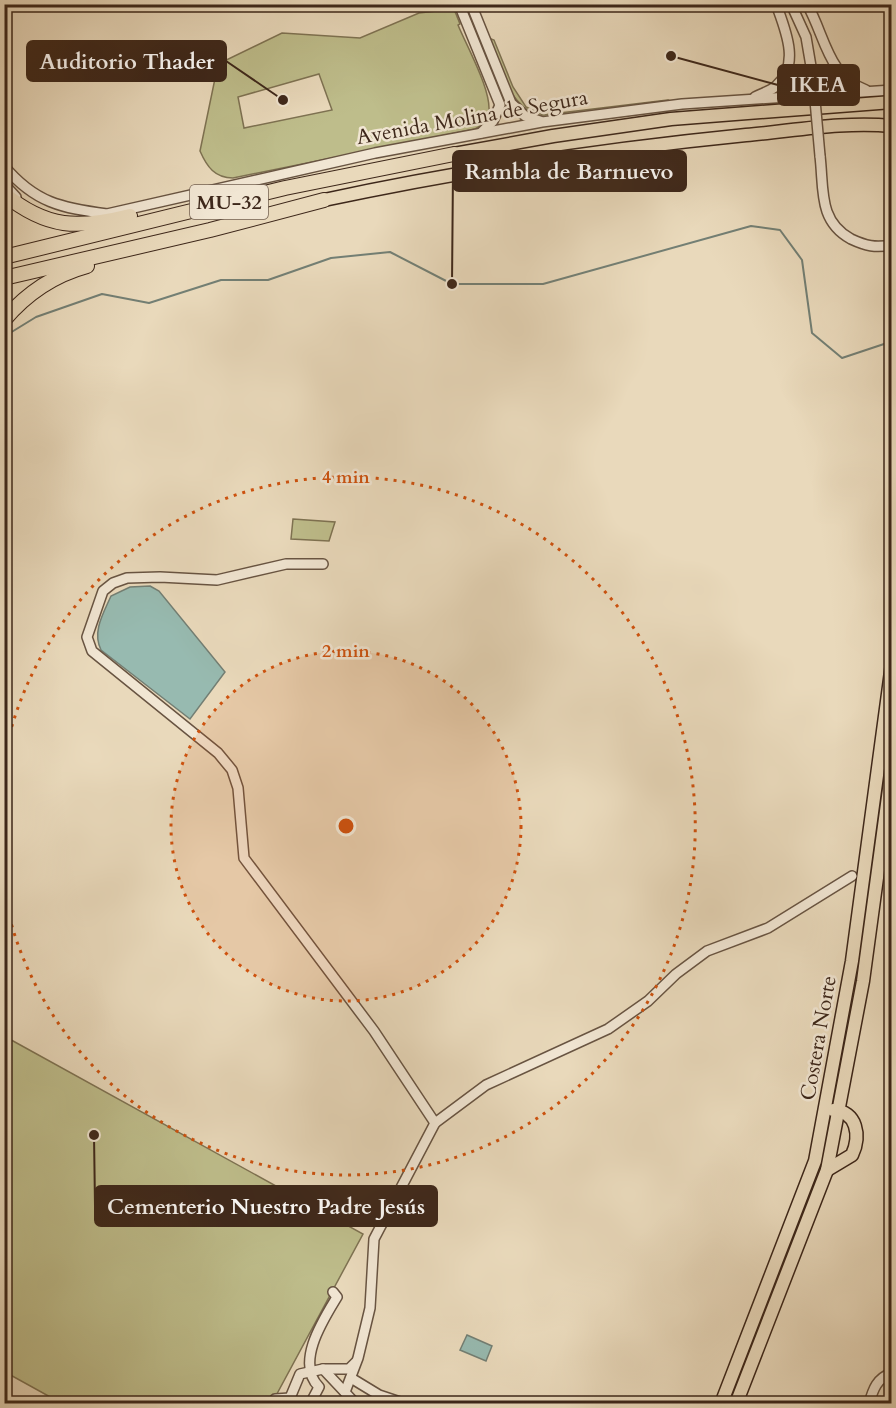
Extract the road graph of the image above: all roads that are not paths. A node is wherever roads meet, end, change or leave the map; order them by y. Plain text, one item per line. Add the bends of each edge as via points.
1 (459, 4) edge
2 (471, 4) edge
3 (776, 4) edge
4 (791, 4) edge
5 (807, 4) edge
6 (891, 90) edge
7 (871, 92) junction
8 (750, 99) junction
9 (891, 102) edge
10 (542, 122) junction
11 (891, 126) edge
12 (481, 133) junction
13 (454, 154) joint
14 (4, 166) edge
15 (4, 184) edge
16 (285, 188) junction
17 (4, 194) edge
18 (324, 200) junction
19 (35, 215) junction
20 (210, 230) junction
21 (891, 245) edge
22 (4, 257) edge
23 (4, 272) edge
24 (4, 278) edge
25 (4, 320) edge
26 (891, 472) edge
27 (891, 478) edge
28 (323, 564) dead end
29 (891, 664) edge
30 (891, 767) edge
31 (852, 876) dead end
32 (825, 1109) junction
33 (839, 1110) junction
34 (435, 1123) junction
35 (827, 1170) junction
36 (333, 1292) dead end
37 (358, 1358) junction
38 (323, 1369) junction
39 (310, 1371) junction
40 (891, 1373) edge
41 (351, 1378) junction
42 (336, 1384) junction
43 (320, 1388) junction
44 (345, 1392) junction
45 (275, 1399) dead end
46 (293, 1401) edge
47 (310, 1404) edge
48 (356, 1404) edge
49 (372, 1404) edge
50 (386, 1404) edge
51 (406, 1404) edge
52 (721, 1404) edge
53 (736, 1404) edge
54 (869, 1404) edge

1 - 12 street via 500,105 493,122
2 - 10 street via 511,103 525,116
3 - 8 street via 788,44 786,76 774,88
4 - 21 street, bridge via 806,38 813,78 826,211 841,233 866,246
5 - 7 street via 838,71 854,85
6 - 7 street, Avenida Molina de Segura
7 - 8 street, Avenida Molina de Segura
8 - 10 street, Avenida Molina de Segura
9 - 13 main road, Avenida Molina de Segura via 671,119
10 - 12 street, Avenida Molina de Segura
11 - 18 main road via 778,132 608,150
12 - 14 street, Avenida Molina de Segura via 107,214 64,208 39,198
13 - 16 highway, MU-32
15 - 19 street
16 - 19 highway via 212,197 97,224 69,225
16 - 22 highway, MU-32
17 - 19 highway
18 - 20 highway
18 - 23 highway, MU-32
20 - 24 highway
20 - 25 highway via 63,275 31,294
26 - 27 main road
28 - 34 street via 286,564 217,580 128,578 104,591 87,637 92,651 218,753 232,770 238,788 244,858 374,1031
29 - 32 main road, Costera Norte via 852,960
30 - 33 main road, Costera Norte via 863,981
31 - 34 street via 768,928 707,951 608,1029 486,1085
32 - 33 main road
32 - 52 main road, Costera Norte via 815,1161
33 - 35 main road, Costera Norte
33 - 35 main road via 853,1121 856,1143 848,1159
34 - 37 street via 374,1239 370,1308
35 - 53 main road, Costera Norte
36 - 39 street via 337,1297 312,1347
37 - 38 street via 349,1369
37 - 41 street
38 - 39 street
38 - 42 street
39 - 43 street
39 - 46 street via 300,1374
40 - 54 street via 883,1376 872,1390
41 - 44 street
41 - 51 street
42 - 43 street
42 - 44 street
43 - 47 street
44 - 48 street
45 - 46 street
49 - 50 street

